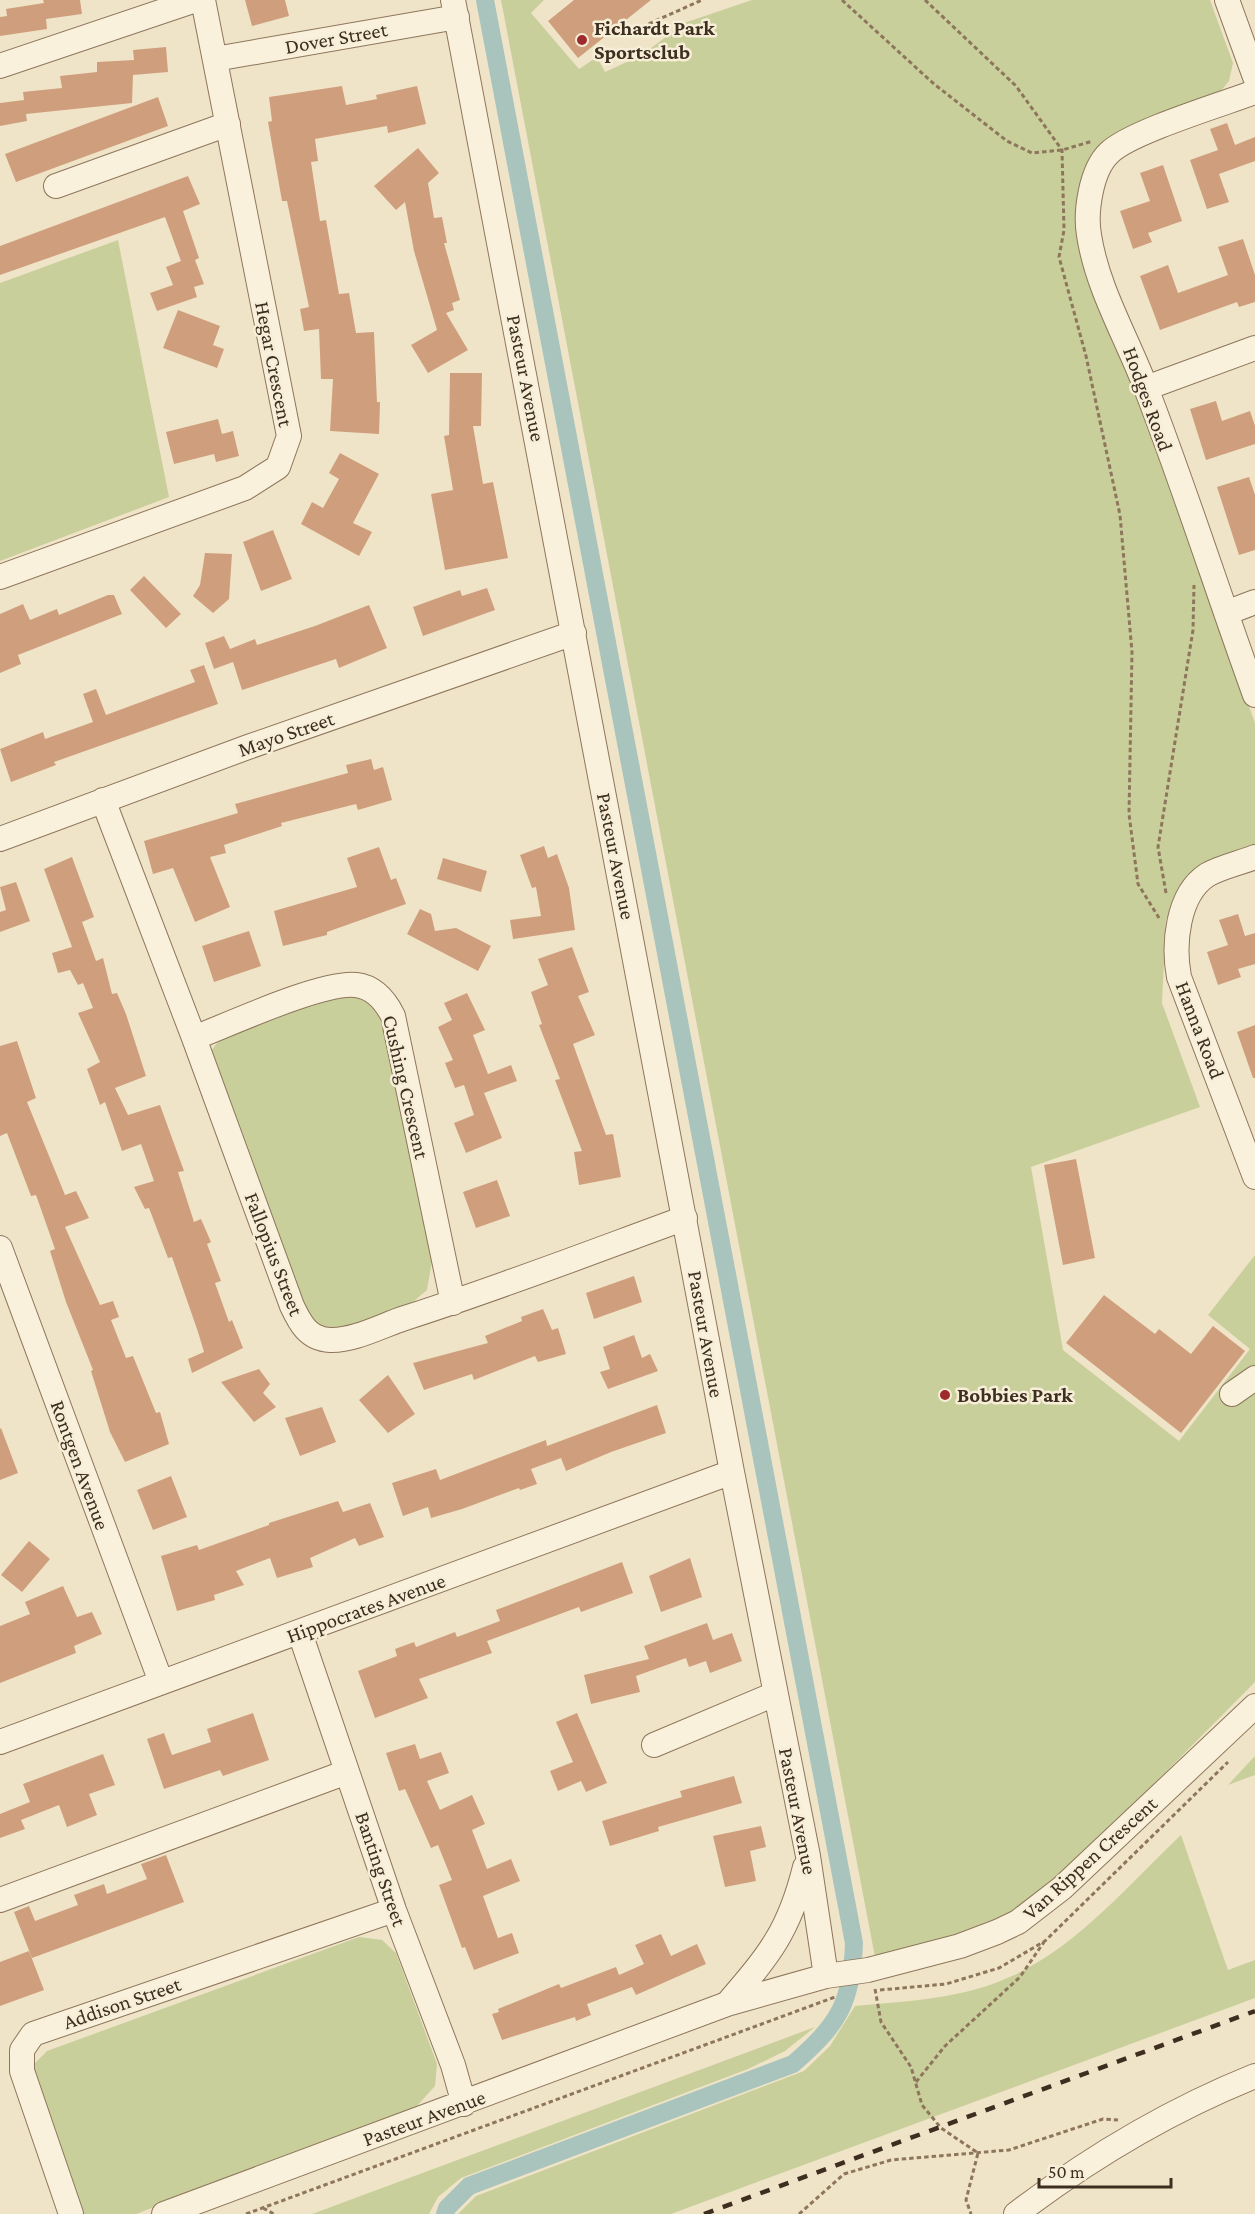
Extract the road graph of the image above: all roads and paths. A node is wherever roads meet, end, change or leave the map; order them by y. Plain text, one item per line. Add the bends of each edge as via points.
1 (196, 0) edge
2 (203, 0) edge
3 (702, 0) edge
4 (842, 0) edge
5 (925, 0) edge
6 (1227, 0) edge
7 (455, 9) edge
8 (635, 30) dead end
9 (215, 59) junction
10 (0, 66) edge
11 (1255, 77) edge
12 (1255, 92) edge
13 (228, 124) junction
14 (1062, 150) junction
15 (1109, 153) junction
16 (56, 186) dead end
17 (1255, 348) edge
18 (1146, 388) junction
19 (0, 577) edge
20 (1194, 584) dead end
21 (1255, 603) edge
22 (1226, 613) junction
23 (574, 633) junction
24 (1255, 695) edge
25 (103, 800) junction
26 (0, 839) edge
27 (1255, 858) edge
28 (1168, 901) dead end
29 (1160, 919) dead end
30 (194, 1038) junction
31 (1246, 1119) edge
32 (1255, 1177) edge
33 (685, 1218) junction
34 (0, 1248) edge
35 (453, 1302) junction
36 (1255, 1378) edge
37 (1232, 1394) dead end
38 (732, 1472) junction
39 (300, 1633) junction
40 (161, 1682) junction
41 (775, 1694) junction
42 (1255, 1706) edge
43 (0, 1742) edge
44 (654, 1745) dead end
45 (347, 1772) junction
46 (807, 1856) junction
47 (0, 1900) edge
48 (394, 1910) junction
49 (1046, 1941) dead end
50 (868, 1970) junction
51 (832, 1983) junction
52 (727, 2004) junction
53 (450, 2058) junction
54 (1255, 2076) edge
55 (916, 2082) junction
56 (464, 2104) junction
57 (425, 2118) junction
58 (1153, 2122) junction
59 (978, 2153) junction
60 (263, 2208) junction
61 (71, 2214) edge
62 (164, 2214) edge
63 (246, 2214) edge
64 (274, 2214) edge
65 (799, 2214) edge
66 (971, 2214) edge
67 (1016, 2214) edge

1 - 10 street
2 - 9 street, Hegar Crescent
3 - 8 path
4 - 14 path via 934,84 1007,141 1032,153
5 - 14 path via 1016,86
6 - 11 street
7 - 9 street, Dover Street
7 - 23 street, Pasteur Avenue
9 - 13 street, Hegar Crescent
12 - 15 street via 1139,136
13 - 16 street
13 - 19 street, Hegar Crescent via 289,436 279,467 245,488
14 - 15 path via 1092,141
14 - 29 path via 1064,230 1059,257 1086,356 1120,515 1132,652 1129,814 1138,884
15 - 18 street, Hodges Road via 1094,182 1088,214 1091,247
17 - 18 street
18 - 22 street, Hodges Road
20 - 28 path via 1193,630 1158,847
21 - 22 street
22 - 24 street, Hodges Road
23 - 25 street, Mayo Street
23 - 33 street, Pasteur Avenue
25 - 26 street, Mayo Street
25 - 30 street, Fallopius Street
27 - 31 street, Hanna Road via 1211,873 1199,882 1181,919 1176,945 1186,996
30 - 35 street, Fallopius Street via 302,1327 331,1340
30 - 35 street, Cushing Crescent via 318,990 342,985 372,990 385,1001 393,1016
31 - 32 street, Hanna Road
33 - 35 street, Fallopius Street
33 - 38 street, Pasteur Avenue
34 - 40 street, Rontgen Avenue
36 - 37 street
38 - 39 street, Hippocrates Avenue
38 - 41 street, Pasteur Avenue
39 - 40 street, Hippocrates Avenue
39 - 45 street, Banting Street
40 - 43 street, Hippocrates Avenue
41 - 44 street
41 - 46 street, Pasteur Avenue
42 - 50 street, Van Rippen Crescent via 1062,1888 1018,1922 960,1946
45 - 47 street
45 - 48 street, Banting Street
46 - 51 street, Pasteur Avenue
46 - 52 street via 791,1916 761,1965
48 - 53 street, Banting Street
48 - 61 street, Addison Street via 33,2034 22,2050 22,2071
49 - 55 path via 1020,1977 945,2046
50 - 51 street, Van Rippen Crescent
50 - 55 path via 881,2022 911,2067
51 - 52 street, Pasteur Avenue
51 - 60 path
52 - 56 street, Pasteur Avenue
53 - 56 street, Banting Street
53 - 57 street via 446,2089
54 - 58 street
55 - 59 path via 922,2105 941,2128
56 - 57 street, Pasteur Avenue
57 - 62 street, Pasteur Avenue
58 - 59 path via 1103,2119 1010,2150
58 - 67 street via 1066,2176
59 - 65 path via 891,2160 844,2174
59 - 66 path via 966,2200
60 - 63 path
60 - 64 path

